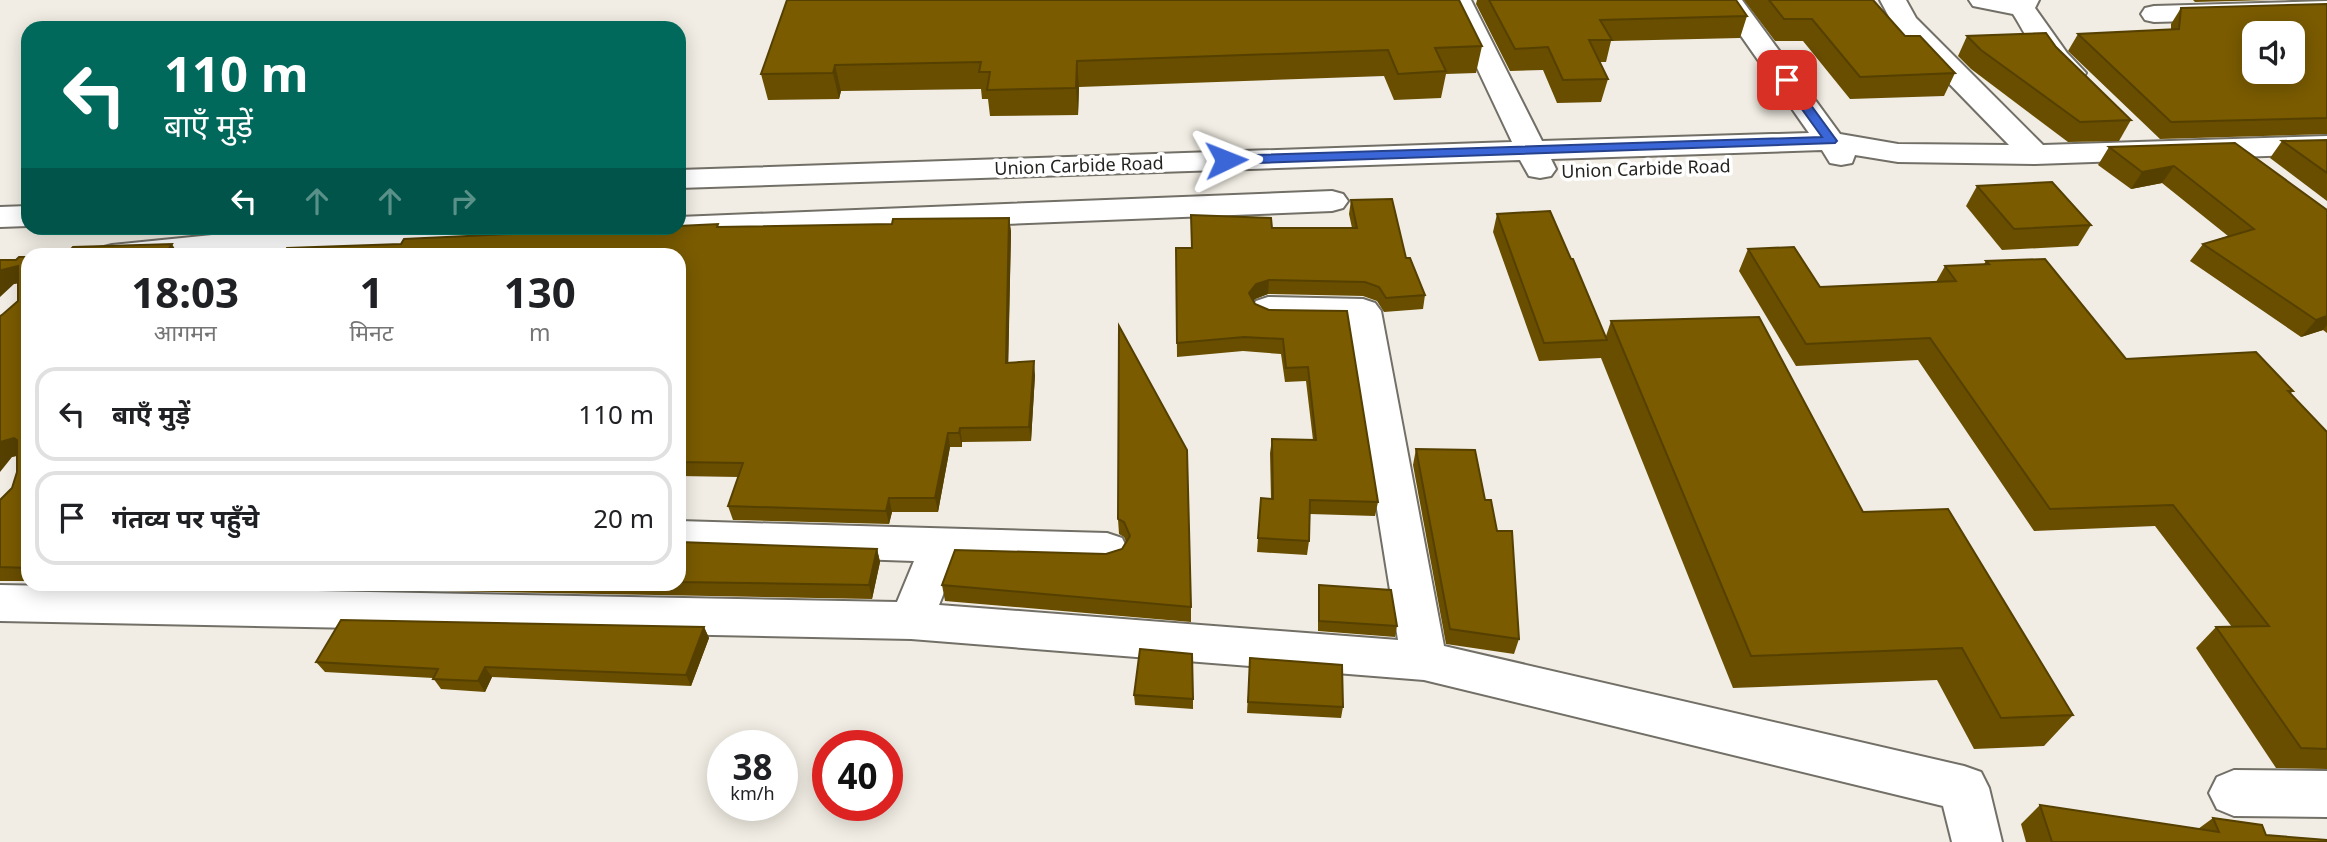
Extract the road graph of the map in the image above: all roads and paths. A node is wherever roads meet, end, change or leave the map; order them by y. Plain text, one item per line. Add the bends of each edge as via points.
1 (1458, 0) edge
2 (1729, 0) edge
3 (1893, 0) edge
4 (1982, 0) edge
5 (2024, 4) edge
6 (2327, 9) edge
7 (2154, 14) dead end
8 (2095, 96) edge
9 (2123, 123) edge
10 (2327, 145) edge
11 (2230, 148) junction
12 (2151, 151) junction
13 (1838, 152) junction
14 (2035, 155) junction
15 (1535, 160) junction
16 (686, 179) edge
17 (2273, 179) edge
18 (686, 197) edge
19 (0, 201) edge
20 (21, 201) edge
21 (1332, 201) dead end
22 (21, 216) edge
23 (0, 217) edge
24 (686, 226) edge
25 (515, 235) edge
26 (257, 248) edge
27 (1268, 309) edge
28 (686, 537) edge
29 (942, 545) junction
30 (1107, 550) dead end
31 (0, 603) edge
32 (911, 621) junction
33 (1424, 661) junction
34 (2234, 793) dead end
35 (2327, 794) edge
36 (1977, 842) edge

1 - 15 street
2 - 13 street
3 - 14 street via 1905,22
4 - 5 street
5 - 8 street via 2057,59
6 - 7 street
9 - 12 street
10 - 11 street, Union Carbide Road
11 - 12 street, Union Carbide Road
11 - 17 street
12 - 14 street, Union Carbide Road
13 - 14 street, Union Carbide Road
13 - 15 street, Union Carbide Road
15 - 16 street, Union Carbide Road
15 - 18 street, Union Carbide Road
19 - 20 street
21 - 24 street
22 - 23 street
25 - 26 street
27 - 33 street via 1363,311
28 - 29 street
29 - 30 street
29 - 32 street
31 - 32 street
32 - 33 street
33 - 36 street via 1964,788
34 - 35 street

